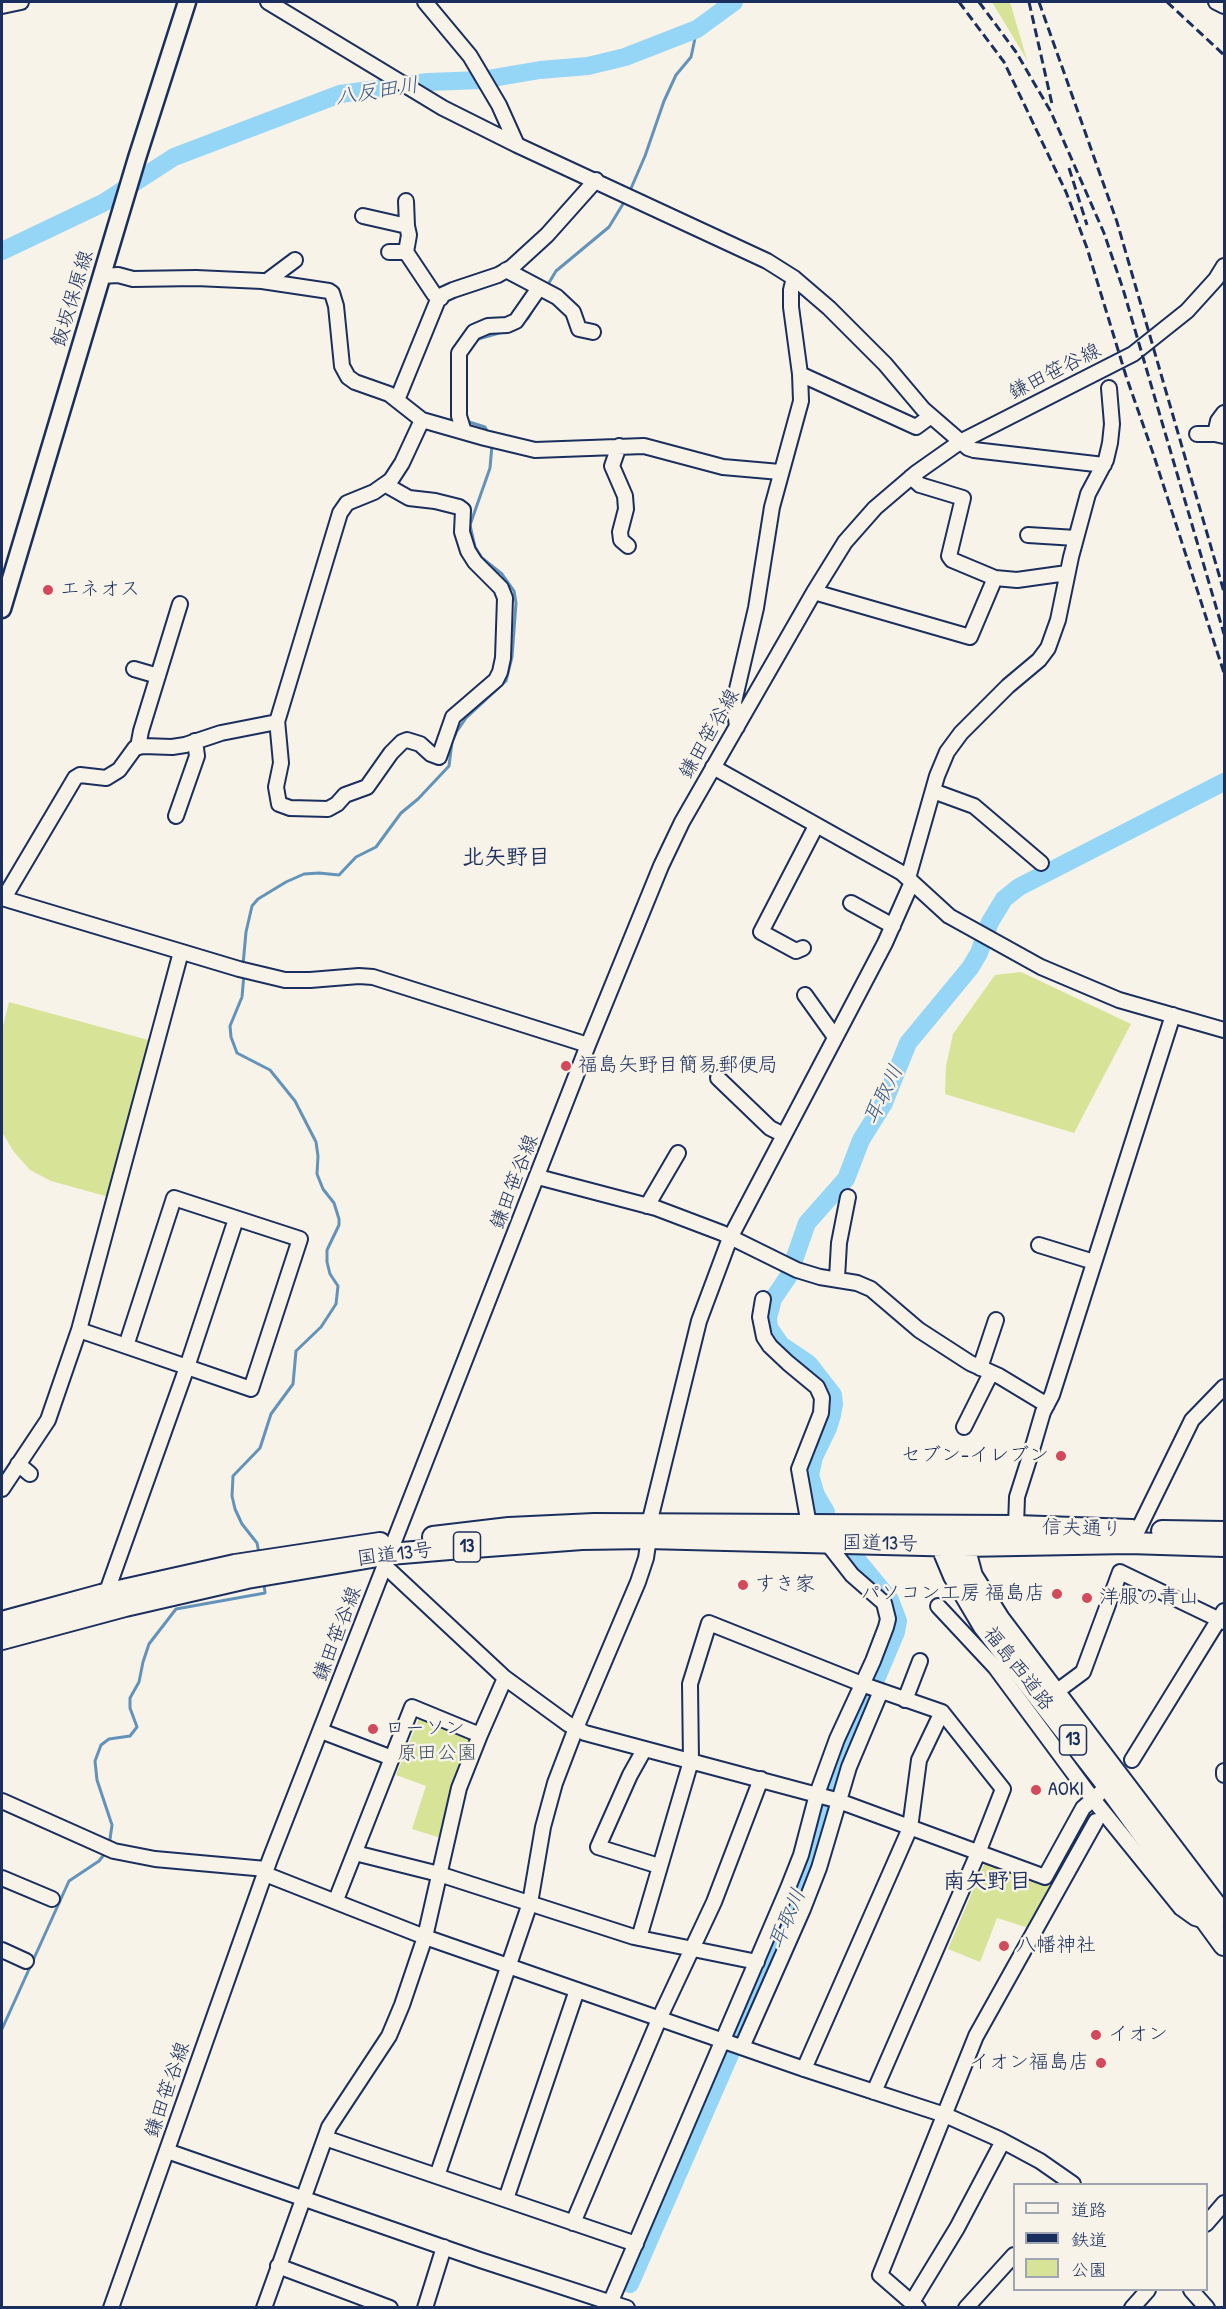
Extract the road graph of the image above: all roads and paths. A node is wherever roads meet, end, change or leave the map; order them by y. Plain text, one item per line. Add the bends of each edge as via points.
1 (21, 2) edge
2 (187, 2) edge
3 (268, 2) edge
4 (425, 2) edge
5 (1216, 2) edge
6 (2, 6) edge
7 (1224, 6) edge
8 (518, 145) junction
9 (596, 180) junction
10 (406, 201) dead end
11 (363, 216) dead end
12 (407, 226) junction
13 (389, 252) dead end
14 (406, 252) junction
15 (295, 260) dead end
16 (1224, 266) edge
17 (506, 270) junction
18 (102, 276) junction
19 (794, 278) junction
20 (267, 281) junction
21 (543, 290) junction
22 (441, 298) junction
23 (593, 332) dead end
24 (800, 374) junction
25 (1109, 388) dead end
26 (397, 400) junction
27 (1224, 413) edge
28 (931, 416) junction
29 (422, 420) junction
30 (464, 432) junction
31 (1197, 434) dead end
32 (1220, 435) edge
33 (960, 442) junction
34 (619, 446) junction
35 (1104, 465) junction
36 (780, 472) junction
37 (911, 477) junction
38 (386, 485) junction
39 (1028, 535) dead end
40 (1076, 538) junction
41 (628, 546) dead end
42 (1067, 573) junction
43 (995, 578) junction
44 (814, 592) junction
45 (180, 604) dead end
46 (2, 609) edge
47 (134, 669) dead end
48 (158, 676) junction
49 (278, 720) junction
50 (737, 727) junction
51 (195, 741) junction
52 (138, 747) junction
53 (713, 767) junction
54 (933, 790) junction
55 (176, 816) dead end
56 (816, 826) junction
57 (1041, 863) dead end
58 (910, 880) junction
59 (3, 898) edge
60 (851, 903) dead end
61 (893, 926) junction
62 (803, 948) dead end
63 (181, 952) junction
64 (805, 995) dead end
65 (1173, 1015) junction
66 (1224, 1030) edge
67 (835, 1036) junction
68 (588, 1045) junction
69 (718, 1078) dead end
70 (784, 1135) junction
71 (678, 1153) dead end
72 (538, 1177) junction
73 (848, 1197) dead end
74 (647, 1206) junction
75 (236, 1219) junction
76 (730, 1238) junction
77 (1039, 1245) dead end
78 (1094, 1262) junction
79 (837, 1278) junction
80 (763, 1299) dead end
81 (996, 1320) dead end
82 (79, 1330) junction
83 (126, 1346) junction
84 (187, 1367) junction
85 (986, 1370) junction
86 (1224, 1387) edge
87 (1047, 1405) junction
88 (964, 1427) dead end
89 (18, 1464) junction
90 (30, 1474) dead end
91 (2, 1489) edge
92 (809, 1525) junction
93 (959, 1526) junction
94 (1016, 1526) junction
95 (1138, 1530) junction
96 (649, 1531) junction
97 (1224, 1532) edge
98 (940, 1535) junction
99 (827, 1543) junction
100 (963, 1546) junction
101 (1224, 1546) edge
102 (390, 1554) junction
103 (106, 1594) junction
104 (938, 1606) dead end
105 (1223, 1617) edge
106 (2, 1622) edge
107 (2, 1639) edge
108 (920, 1661) dead end
109 (1002, 1663) junction
110 (505, 1678) junction
111 (872, 1688) junction
112 (1056, 1692) junction
113 (905, 1700) junction
114 (942, 1712) junction
115 (576, 1728) junction
116 (321, 1731) junction
117 (480, 1735) junction
118 (644, 1750) junction
119 (392, 1758) junction
120 (1132, 1760) tunnel mouth
121 (691, 1761) junction
122 (761, 1779) junction
123 (1108, 1786) junction
124 (819, 1795) junction
125 (1092, 1798) junction
126 (837, 1800) junction
127 (2, 1801) edge
128 (1096, 1821) tunnel mouth
129 (910, 1828) junction
130 (355, 1853) junction
131 (978, 1853) junction
132 (659, 1866) junction
133 (266, 1872) junction
134 (439, 1874) junction
135 (2, 1878) edge
136 (52, 1899) dead end
137 (336, 1900) junction
138 (530, 1903) junction
139 (1216, 1919) edge
140 (425, 1937) junction
141 (639, 1938) junction
142 (1224, 1945) edge
143 (691, 1948) junction
144 (2, 1950) edge
145 (26, 1961) dead end
146 (758, 1962) junction
147 (509, 1966) junction
148 (578, 1990) junction
149 (660, 2017) junction
150 (733, 2044) junction
151 (804, 2069) junction
152 (874, 2092) junction
153 (945, 2115) junction
154 (325, 2138) junction
155 (1003, 2141) junction
156 (167, 2151) junction
157 (437, 2176) junction
158 (1072, 2183) edge
159 (302, 2199) junction
160 (506, 2199) junction
161 (1224, 2204) edge
162 (1208, 2222) edge
163 (573, 2223) junction
164 (636, 2244) junction
165 (444, 2247) junction
166 (1013, 2256) edge
167 (278, 2266) junction
168 (1146, 2291) edge
169 (1193, 2291) edge
170 (610, 2305) edge
171 (915, 2305) edge
172 (111, 2307) edge
173 (264, 2307) edge
174 (390, 2307) edge
175 (425, 2307) edge
176 (627, 2307) edge
177 (966, 2307) edge
178 (1132, 2307) edge
179 (1207, 2307) edge

1 - 6 street
2 - 18 main road, 飯坂保原線
3 - 8 street via 443,108
4 - 8 street via 470,56
5 - 7 street
8 - 9 street
9 - 17 street via 547,235
9 - 19 street via 767,261
10 - 12 street
11 - 12 street
12 - 14 street
13 - 14 street
14 - 22 street via 434,294
15 - 20 street
16 - 33 street, 鎌田笹谷線 via 1187,311 1133,354
17 - 21 street
17 - 22 street
18 - 20 street
18 - 46 main road, 飯坂保原線
19 - 24 street via 791,307
19 - 28 street via 885,363
20 - 26 street via 332,293 344,371 355,382
21 - 23 street via 573,312 579,329
21 - 30 street via 516,321 474,332 463,345 457,362 459,416
22 - 26 street
24 - 28 street via 916,427
24 - 36 street via 801,401
25 - 35 street via 1112,424
26 - 29 street
27 - 32 street via 1218,421
28 - 33 street
29 - 30 street
29 - 38 street via 402,463
30 - 34 street via 535,450
31 - 32 street
33 - 35 street via 974,450
33 - 37 street, 鎌田笹谷線
34 - 36 street via 651,447 723,466
34 - 41 street via 612,466 626,496 620,532 621,540
35 - 40 street via 1088,494
36 - 50 street via 756,608 734,702
37 - 43 street via 920,485 963,498 949,556
37 - 44 street, 鎌田笹谷線 via 860,524
38 - 49 street via 347,503 340,513
38 - 49 street via 409,498 463,510 462,532 468,551 501,588 504,598 500,672 496,680 453,717 438,757 420,744 402,742 367,787 345,795 328,809 279,804
39 - 40 street
40 - 42 street
42 - 43 street via 1017,580
42 - 54 street via 1048,648 961,733 947,752
43 - 44 street via 970,637
44 - 50 street, 鎌田笹谷線
45 - 48 street
47 - 48 street
48 - 52 street
49 - 51 street
50 - 53 street, 鎌田笹谷線
51 - 52 street via 172,747
51 - 55 street via 196,756
52 - 59 street via 119,770 106,778 75,778
53 - 56 street
53 - 68 street, 鎌田笹谷線 via 672,842
54 - 57 street via 974,806
54 - 58 street
56 - 58 street
56 - 62 street via 761,932 796,951
58 - 61 street
58 - 65 street via 949,916 996,944 1119,1000
59 - 63 street
60 - 61 street
61 - 67 street
63 - 68 street via 285,980 373,977
63 - 82 street
64 - 67 street
65 - 66 street
65 - 78 street
67 - 70 street
68 - 72 street, 鎌田笹谷線
69 - 70 street via 770,1128
70 - 76 street
71 - 74 street
72 - 74 street
72 - 102 street, 鎌田笹谷線
73 - 79 street
74 - 76 street
75 - 83 street via 174,1198
75 - 84 street
75 - 84 street via 300,1239 252,1389
76 - 79 street via 790,1267
76 - 96 street via 699,1321
77 - 78 street
78 - 87 street
79 - 85 street via 871,1289 919,1330
80 - 92 street via 760,1317 764,1337 788,1364 817,1387 822,1398 821,1413 799,1469
81 - 85 street
82 - 83 street
82 - 89 street via 48,1420
83 - 84 street
84 - 103 street
85 - 87 street
85 - 88 street
86 - 95 street via 1192,1420
87 - 94 street via 1017,1497
89 - 90 street
89 - 91 street
92 - 96 highway, 国道13号 / 13
92 - 98 highway, 国道13号 / 13
93 - 94 highway, 信夫通り / 13
93 - 98 highway, 信夫通り / 13
93 - 100 highway, 福島西道路 / 13
94 - 95 highway, 信夫通り / 13
95 - 97 highway, 信夫通り / 13
96 - 99 highway, 国道13号 / 13
96 - 102 highway, 国道13号 / 13
96 - 115 street via 638,1582
98 - 99 highway, 国道13号 / 13
98 - 100 highway, 信夫通り / 13
98 - 109 highway, 福島西道路 / 13 via 954,1576
99 - 111 street via 847,1569 879,1596 887,1610
100 - 101 highway, 信夫通り / 13
100 - 112 highway, 福島西道路 / 13 via 972,1576
102 - 103 highway, 国道13号 / 13 via 351,1546 236,1565
102 - 107 highway, 国道13号 / 13 via 247,1578
102 - 110 street
102 - 116 street, 鎌田笹谷線
103 - 106 highway, 国道13号 / 13
104 - 109 street
105 - 112 street via 1123,1566 1083,1672
105 - 120 street
108 - 113 street
109 - 123 highway, 福島西道路 / 13
109 - 125 street
110 - 115 street
110 - 117 street
111 - 113 street
111 - 121 street via 709,1623 690,1684
111 - 124 street via 837,1739
111 - 126 street
112 - 139 highway, 福島西道路 / 13
113 - 114 street
114 - 129 street via 919,1760
114 - 131 street via 1003,1789
115 - 118 street
115 - 138 street via 546,1813
116 - 119 street
116 - 133 street, 鎌田笹谷線
117 - 119 street via 412,1707
117 - 134 street via 459,1788
118 - 121 street
118 - 132 street via 598,1847
119 - 130 street
121 - 122 street
121 - 132 street
122 - 124 street
122 - 143 street via 714,1902
123 - 125 street
123 - 139 highway, 福島西道路 / 13
124 - 126 street
124 - 146 street via 801,1854
125 - 131 street via 1045,1877
125 - 139 street via 1181,1908 1195,1918
126 - 129 street
126 - 150 street via 819,1868 803,1909
127 - 133 street via 108,1849 146,1858
128 - 153 street via 975,2036
129 - 131 street
129 - 151 street
130 - 134 street
130 - 137 street
131 - 152 street
132 - 141 street
133 - 137 street
133 - 156 street, 鎌田笹谷線
134 - 138 street
134 - 140 street
135 - 136 street
137 - 140 street
138 - 141 street
138 - 147 street
139 - 142 highway, 福島西道路 / 13
140 - 147 street
140 - 154 street via 389,2036
141 - 143 street
143 - 146 street
143 - 149 street
144 - 145 street
146 - 150 street
147 - 148 street
147 - 157 street
148 - 149 street
148 - 160 street
149 - 150 street
149 - 163 street
150 - 151 street
150 - 164 street
151 - 152 street
152 - 153 street
153 - 155 street
153 - 171 street via 880,2275
154 - 157 street
154 - 159 street
155 - 158 street
155 - 171 street
156 - 159 street
156 - 172 street, 鎌田笹谷線
157 - 160 street
159 - 165 street
159 - 167 street
160 - 163 street
161 - 162 street
163 - 164 street
164 - 170 street
165 - 170 street
165 - 175 street
166 - 177 street
167 - 173 street
167 - 174 street
168 - 178 street
169 - 179 street
170 - 176 street

